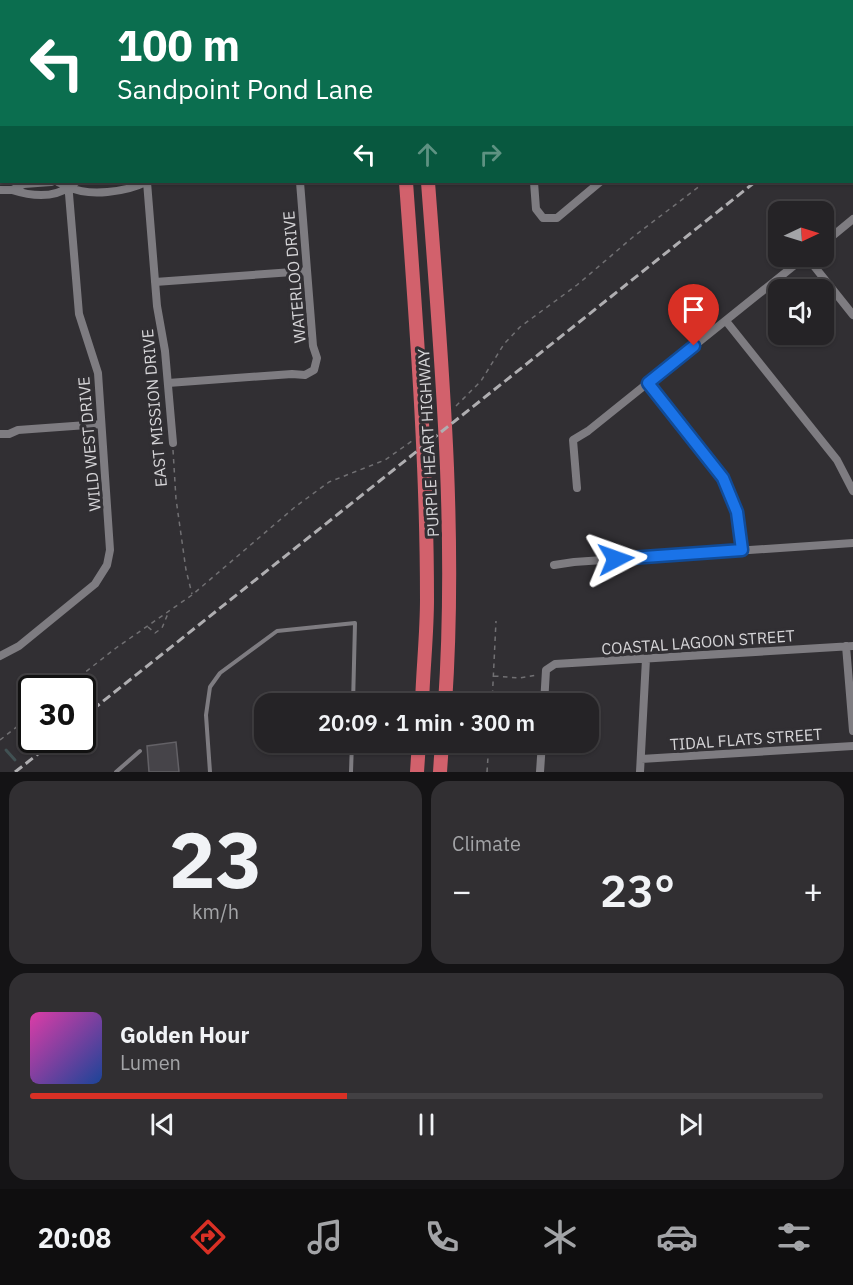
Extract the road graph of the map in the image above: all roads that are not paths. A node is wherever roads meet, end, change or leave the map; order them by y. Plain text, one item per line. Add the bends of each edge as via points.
1 (38, 183) edge
2 (71, 183) edge
3 (144, 183) edge
4 (146, 183) edge
5 (300, 183) edge
6 (406, 183) edge
7 (429, 183) edge
8 (534, 183) edge
9 (599, 183) edge
10 (0, 190) edge
11 (12, 190) junction
12 (853, 219) edge
13 (834, 235) edge
14 (792, 267) edge
15 (815, 267) edge
16 (307, 271) junction
17 (155, 282) junction
18 (853, 315) edge
19 (726, 321) junction
20 (168, 383) junction
21 (648, 383) junction
22 (102, 424) junction
23 (0, 434) edge
24 (173, 443) road end
25 (577, 488) dead end
26 (853, 491) edge
27 (853, 543) edge
28 (742, 550) junction
29 (554, 565) dead end
30 (850, 646) edge
31 (0, 656) edge
32 (646, 660) junction
33 (353, 693) edge
34 (423, 693) edge
35 (445, 693) edge
36 (545, 693) edge
37 (853, 731) edge
38 (853, 746) edge
39 (140, 751) dead end
40 (352, 753) edge
41 (418, 753) edge
42 (441, 753) edge
43 (541, 753) edge
44 (640, 759) junction
45 (116, 772) edge
46 (210, 772) edge
47 (351, 772) edge
48 (417, 772) edge
49 (440, 772) edge
50 (540, 772) edge
51 (640, 772) edge

1 - 11 street
2 - 3 street via 80,193 130,189
2 - 11 street via 58,195
2 - 22 street, WILD WEST DRIVE via 77,299 98,373
4 - 17 street, EAST MISSION DRIVE
5 - 16 street, WATERLOO DRIVE
6 - 34 highway, PURPLE HEART HIGHWAY via 425,490 427,602
7 - 35 highway, PURPLE HEART HIGHWAY via 448,474
8 - 9 street via 536,209 543,218 557,218
10 - 11 street
12 - 13 street
14 - 19 street
15 - 18 street
16 - 17 street
16 - 20 street, WATERLOO DRIVE via 317,358 314,370 305,375
17 - 20 street, EAST MISSION DRIVE
19 - 21 street
19 - 26 street via 837,460
20 - 24 street, EAST MISSION DRIVE
21 - 25 street via 573,440
21 - 28 street via 723,478 737,512
22 - 23 street
22 - 31 street, WILD WEST DRIVE via 110,537 107,565 95,584 19,646
27 - 28 street
28 - 29 street
30 - 32 street, COASTAL LAGOON STREET
30 - 37 street
32 - 36 street, COASTAL LAGOON STREET via 555,664 546,670
32 - 44 street
33 - 46 lane via 355,623 277,631 220,674 210,687 206,715
38 - 44 street, TIDAL FLATS STREET
39 - 45 lane
40 - 47 lane
41 - 48 highway
42 - 49 highway
43 - 50 street
44 - 51 street

